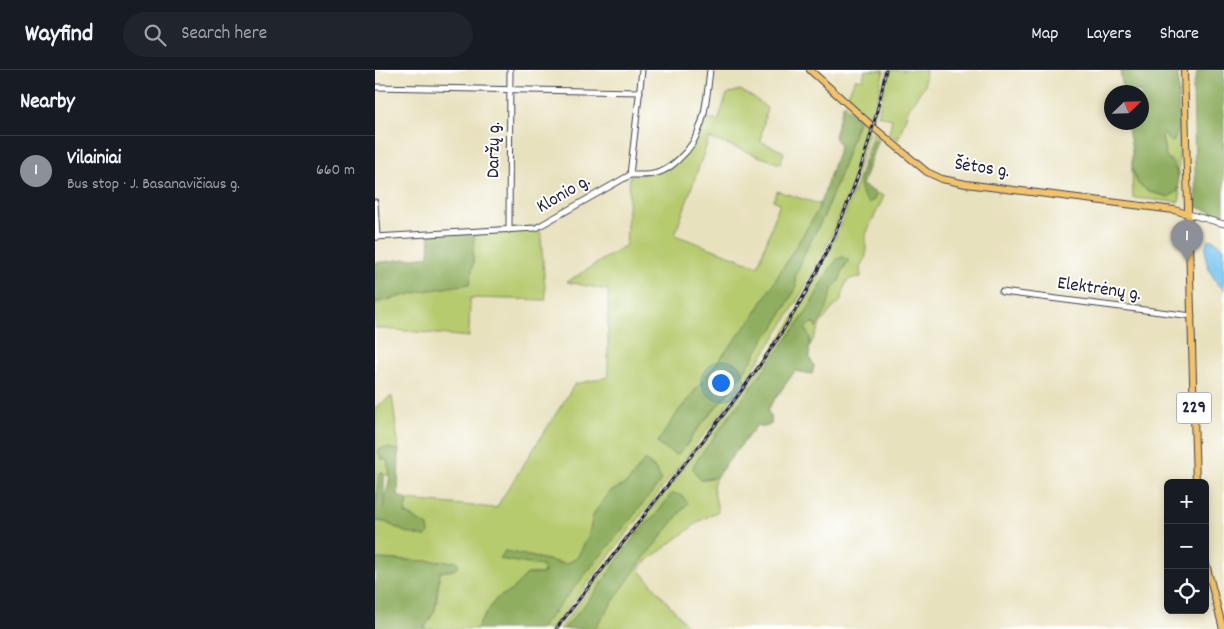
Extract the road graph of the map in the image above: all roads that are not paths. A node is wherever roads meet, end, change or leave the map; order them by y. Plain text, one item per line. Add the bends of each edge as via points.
1 (510, 70) edge
2 (642, 70) edge
3 (710, 70) edge
4 (810, 70) edge
5 (1184, 70) edge
6 (375, 88) edge
7 (510, 90) junction
8 (640, 92) junction
9 (630, 175) junction
10 (375, 202) edge
11 (1188, 214) junction
12 (1224, 224) edge
13 (509, 230) junction
14 (376, 237) edge
15 (1002, 292) dead end
16 (1192, 316) junction
17 (1196, 479) edge
18 (1207, 569) edge
19 (1223, 629) edge

1 - 7 street, Daržų g.
2 - 8 street
3 - 9 street via 702,124 694,143 667,168 657,173
4 - 11 main road, Šėtos g. via 934,176 966,184
5 - 11 main road, 229
6 - 7 street
7 - 8 street
7 - 13 street, Daržų g.
8 - 9 street
9 - 13 street, Klonio g. via 536,228
10 - 14 street
11 - 12 street
11 - 16 main road, 229
13 - 14 street, Klonio g.
15 - 16 street, Elektrėnų g.
16 - 17 main road, 229
18 - 19 main road

